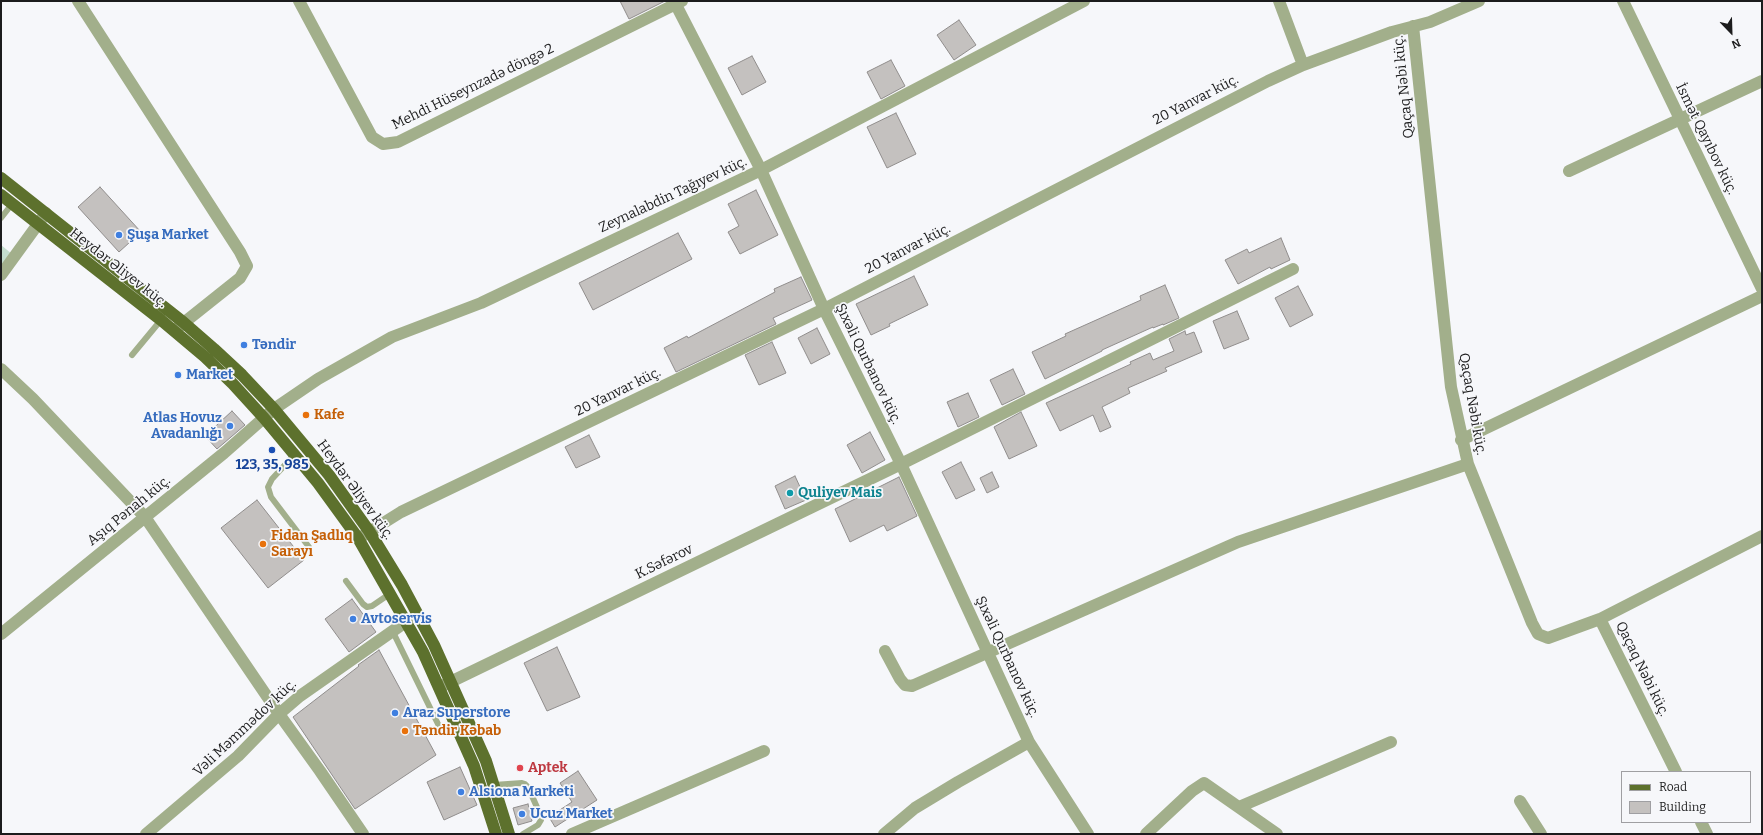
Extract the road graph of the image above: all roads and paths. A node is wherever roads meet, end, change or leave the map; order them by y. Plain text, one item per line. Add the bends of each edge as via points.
1 (78, 1) edge
2 (299, 1) edge
3 (1084, 1) edge
4 (1279, 1) edge
5 (1479, 1) edge
6 (1622, 1) edge
7 (678, 2) edge
8 (1412, 26) junction
9 (1303, 65) junction
10 (1762, 81) edge
11 (1680, 119) junction
12 (761, 170) junction
13 (1569, 171) dead end
14 (1, 178) edge
15 (1, 195) edge
16 (12, 204) junction
17 (46, 213) junction
18 (1, 218) edge
19 (38, 224) junction
20 (1293, 269) dead end
21 (1, 275) edge
22 (1762, 290) edge
23 (1762, 296) edge
24 (824, 310) junction
25 (161, 320) junction
26 (183, 322) junction
27 (174, 331) junction
28 (132, 355) dead end
29 (1, 369) edge
30 (274, 409) junction
31 (264, 418) junction
32 (1461, 440) junction
33 (295, 454) junction
34 (901, 464) junction
35 (1468, 464) junction
36 (145, 517) junction
37 (369, 531) junction
38 (1762, 536) edge
39 (358, 538) junction
40 (309, 547) dead end
41 (346, 581) dead end
42 (391, 593) junction
43 (1600, 619) junction
44 (407, 620) junction
45 (392, 630) junction
46 (1, 634) edge
47 (885, 651) dead end
48 (988, 652) junction
49 (452, 682) junction
50 (440, 687) junction
51 (279, 714) junction
52 (460, 733) junction
53 (1029, 742) junction
54 (1391, 742) dead end
55 (764, 751) dead end
56 (1676, 771) edge
57 (494, 785) junction
58 (1520, 801) dead end
59 (1239, 808) junction
60 (1702, 823) edge
61 (146, 834) edge
62 (363, 834) edge
63 (496, 834) edge
64 (509, 834) edge
65 (523, 834) edge
66 (572, 834) edge
67 (884, 834) edge
68 (1088, 834) edge
69 (1146, 834) edge
70 (1277, 834) edge
71 (1541, 834) edge
72 (1707, 834) edge

1 - 26 street via 236,245 247,266 240,278
2 - 7 street, Mehdi Hüseynzadə döngə 2 via 372,137 383,144 398,142
3 - 12 street, Zeynalabdin Tağıyev küç.
4 - 9 street
5 - 8 street, 20 Yanvar küç. via 1430,22
6 - 11 street, İsmət Qayıbov küç.
7 - 12 street, Şıxəli Qurbanov küç.
8 - 9 street, 20 Yanvar küç.
8 - 32 street, Qaçaq Nəbi küç. via 1451,387
9 - 24 street, 20 Yanvar küç. via 1230,99
10 - 11 street
11 - 13 street
11 - 22 street, İsmət Qayıbov küç.
12 - 24 street, Şıxəli Qurbanov küç.
12 - 30 street, Zeynalabdin Tağıyev küç. via 481,302 392,337 318,379
14 - 17 main road, Heydər Əliyev küç.
15 - 16 main road, Heydər Əliyev küç.
16 - 18 lane
16 - 19 main road, Heydər Əliyev küç.
17 - 19 street
17 - 26 main road, Heydər Əliyev küç.
19 - 21 street
19 - 25 main road, Heydər Əliyev küç.
20 - 34 street, K.Səfərov
23 - 32 street
24 - 34 street, Şıxəli Qurbanov küç.
24 - 37 street, 20 Yanvar küç. via 401,512
25 - 27 main road, Heydər Əliyev küç.
25 - 28 lane
26 - 27 street
26 - 30 main road, Heydər Əliyev küç. via 242,375
27 - 31 main road, Heydər Əliyev küç. via 227,379
29 - 36 street via 33,399
30 - 31 street, Aşıq Pənah küç.
30 - 37 main road, Heydər Əliyev küç. via 329,475
31 - 33 main road, Heydər Əliyev küç.
31 - 36 street, Aşıq Pənah küç.
32 - 35 street, Qaçaq Nəbi küç.
33 - 39 main road, Heydər Əliyev küç.
33 - 40 lane via 268,487 270,497
34 - 48 street, Şıxəli Qurbanov küç.
34 - 49 street, K.Səfərov
35 - 43 street, Qaçaq Nəbi küç. via 1538,634 1548,638
35 - 48 street via 1238,542
36 - 46 street, Aşıq Pənah küç.
36 - 51 street
37 - 39 street, 20 Yanvar küç.
37 - 49 main road, Heydər Əliyev küç. via 417,612
38 - 43 street
39 - 42 main road, Heydər Əliyev küç.
41 - 42 lane via 367,607
42 - 44 main road, Heydər Əliyev küç.
43 - 56 street, Qaçaq Nəbi küç.
44 - 45 street, Vəli Məmmədov küç.
44 - 50 main road, Heydər Əliyev küç.
45 - 51 street, Vəli Məmmədov küç.
45 - 52 lane via 438,724 443,729
47 - 48 street via 900,679 905,685 912,686
48 - 53 street, Şıxəli Qurbanov küç.
49 - 50 street, K.Səfərov
49 - 57 main road, Heydər Əliyev küç.
50 - 52 main road, Heydər Əliyev küç.
51 - 61 street, Vəli Məmmədov küç. via 238,756
51 - 62 street
52 - 63 main road, Heydər Əliyev küç.
53 - 67 street via 916,808
53 - 68 street, Şıxəli Qurbanov küç.
54 - 59 street
55 - 66 street
57 - 64 main road, Heydər Əliyev küç.
57 - 65 lane via 522,782 528,787 541,820 538,825
58 - 71 street
59 - 69 street via 1204,783
59 - 70 street
60 - 72 street

